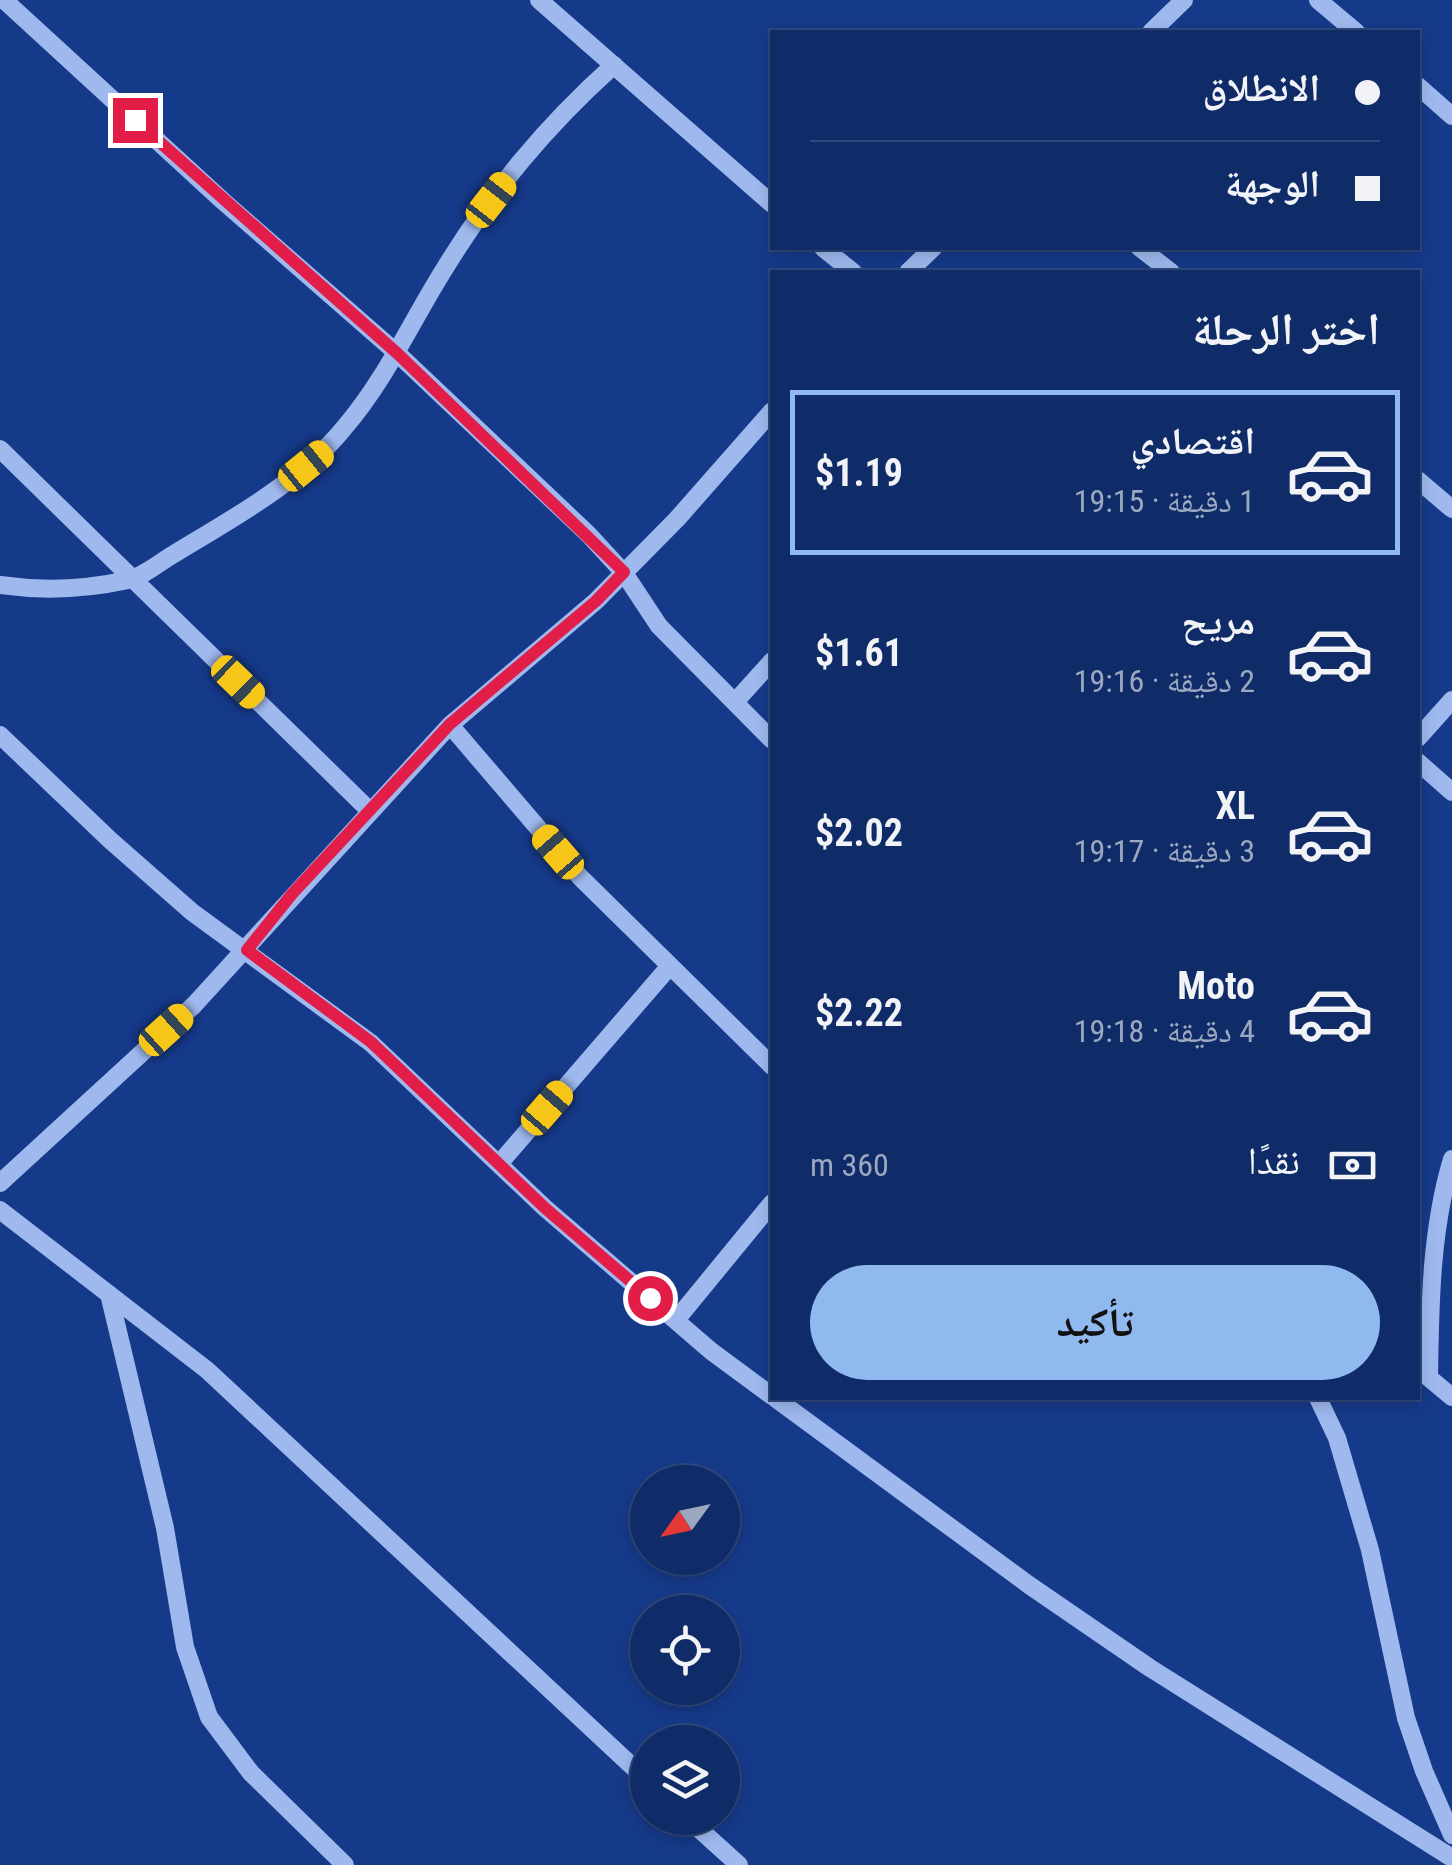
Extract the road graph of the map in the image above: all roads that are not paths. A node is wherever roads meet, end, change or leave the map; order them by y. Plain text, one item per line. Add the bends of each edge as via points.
1 (4, 0) edge
2 (539, 0) edge
3 (1184, 0) edge
4 (1318, 0) edge
5 (1153, 30) edge
6 (1354, 30) edge
7 (614, 66) junction
8 (1420, 88) edge
9 (1452, 116) edge
10 (770, 202) edge
11 (826, 250) edge
12 (931, 250) edge
13 (1143, 250) edge
14 (851, 270) edge
15 (910, 270) edge
16 (1169, 270) edge
17 (398, 354) junction
18 (770, 413) edge
19 (0, 449) edge
20 (1420, 483) edge
21 (1452, 509) edge
22 (624, 572) junction
23 (132, 579) junction
24 (0, 584) edge
25 (770, 662) edge
26 (1452, 700) edge
27 (735, 702) junction
28 (450, 724) junction
29 (0, 735) edge
30 (1420, 736) edge
31 (770, 738) edge
32 (1420, 764) edge
33 (1452, 792) edge
34 (370, 811) junction
35 (247, 950) junction
36 (669, 967) junction
37 (770, 1064) edge
38 (1452, 1159) edge
39 (498, 1164) junction
40 (0, 1183) edge
41 (770, 1205) edge
42 (0, 1210) edge
43 (109, 1294) junction
44 (676, 1320) junction
45 (1423, 1372) edge
46 (770, 1394) edge
47 (1452, 1396) edge
48 (778, 1400) edge
49 (1319, 1400) edge
50 (630, 1764) edge
51 (1452, 1834) edge
52 (706, 1835) edge
53 (1452, 1858) edge
54 (345, 1865) edge
55 (739, 1865) edge

1 - 17 street
2 - 7 street
3 - 5 street
4 - 6 street
7 - 10 street
7 - 17 street via 548,128 474,221
8 - 9 street
11 - 14 street
12 - 15 street
13 - 16 street
17 - 22 street
17 - 23 street via 323,452
18 - 22 street
19 - 23 street
20 - 21 street
22 - 27 street via 659,626
22 - 28 street
23 - 24 street via 31,589
23 - 34 street
25 - 27 street
26 - 30 street
27 - 31 street
28 - 34 street
28 - 36 street via 580,877
29 - 35 street via 192,912
32 - 33 street
34 - 35 street
35 - 39 street via 371,1042
35 - 40 street
36 - 37 street
36 - 39 street
38 - 45 street via 1437,1226
39 - 44 street
41 - 44 street
42 - 43 street
43 - 50 street via 208,1370
43 - 54 street via 165,1528 185,1648 208,1717 251,1774
44 - 46 street
45 - 47 street
48 - 53 street via 1150,1668
49 - 51 street via 1370,1550 1406,1718
52 - 55 street

